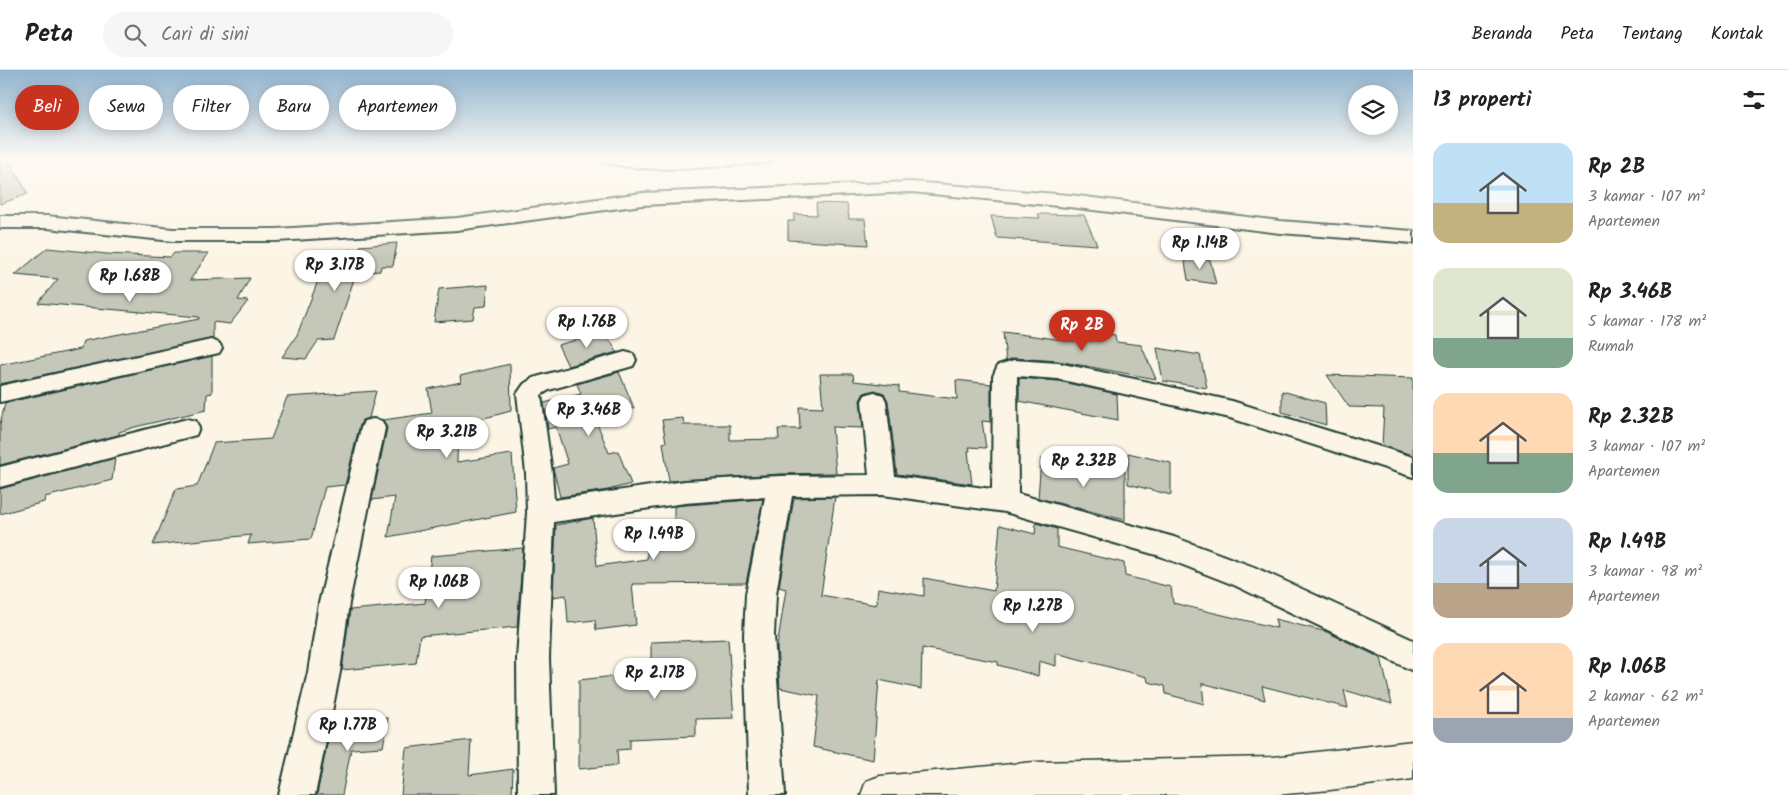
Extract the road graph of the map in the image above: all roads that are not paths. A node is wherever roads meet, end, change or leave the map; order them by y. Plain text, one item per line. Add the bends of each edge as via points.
1 (803, 192) edge
2 (966, 192) edge
3 (0, 222) edge
4 (1413, 237) edge
5 (211, 348) dead end
6 (625, 360) dead end
7 (0, 394) edge
8 (874, 401) dead end
9 (187, 428) dead end
10 (373, 428) dead end
11 (1413, 467) edge
12 (0, 478) edge
13 (883, 485) junction
14 (780, 486) junction
15 (1005, 501) junction
16 (541, 513) junction
17 (1413, 656) edge
18 (1413, 760) edge
19 (1038, 788) edge
20 (297, 795) edge
21 (536, 795) edge
22 (767, 795) edge
23 (880, 795) edge

1 - 3 street via 642,199 456,224 276,235 173,235 47,222
2 - 4 street via 1280,227
5 - 7 street
6 - 16 street via 541,384 529,394
8 - 13 street
9 - 12 street
10 - 20 street via 334,604 324,672
11 - 15 street via 1232,410 1058,371 1014,368 1006,371 1003,405
13 - 14 street
13 - 15 street
14 - 16 street via 668,494
14 - 22 street via 761,594 759,635
15 - 17 street via 1164,545 1244,576
16 - 21 street via 533,658
18 - 19 highway via 1274,776
19 - 23 highway

